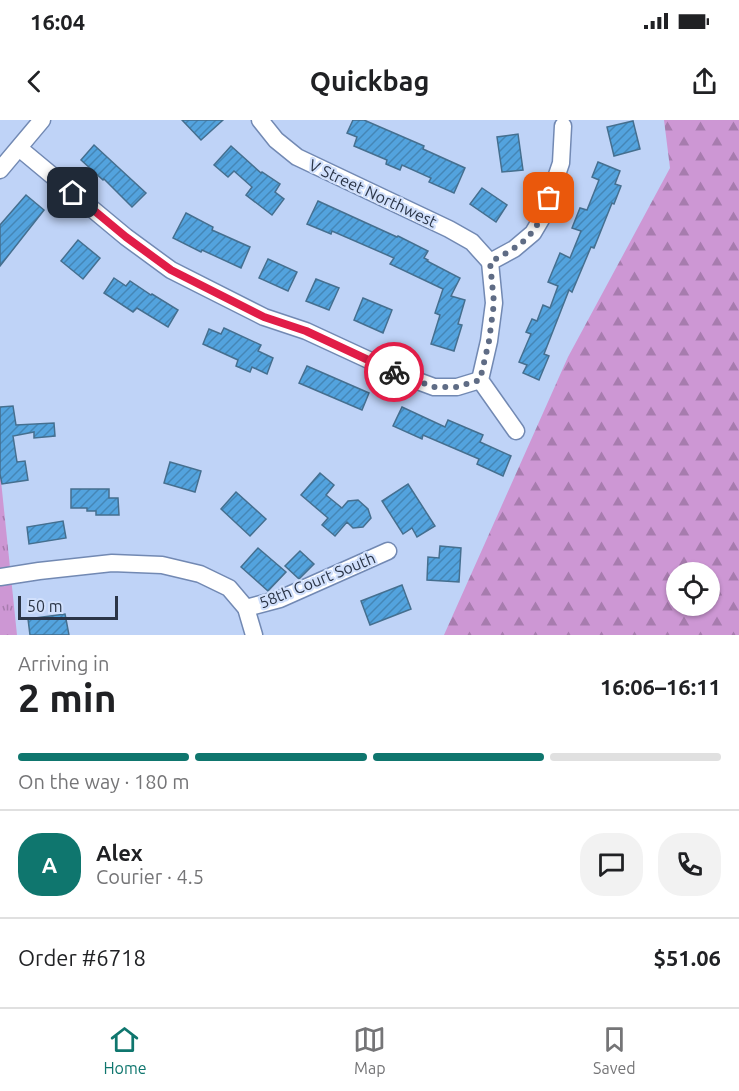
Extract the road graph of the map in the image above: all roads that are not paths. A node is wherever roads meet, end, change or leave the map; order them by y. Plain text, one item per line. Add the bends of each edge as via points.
1 (42, 120) edge
2 (260, 120) edge
3 (563, 126) dead end
4 (19, 148) junction
5 (0, 170) edge
6 (490, 262) junction
7 (480, 380) junction
8 (516, 431) dead end
9 (388, 551) dead end
10 (0, 577) edge
11 (246, 608) junction
12 (254, 635) edge

1 - 4 street
2 - 6 street, V Street Northwest via 297,157 449,229 472,242
3 - 6 street via 561,163 543,216 533,233
4 - 5 street
4 - 7 street via 171,270 264,317 306,331 434,387 457,387
6 - 7 street via 494,303
7 - 8 street
9 - 11 street, 58th Court South via 280,599
10 - 11 street via 111,563 162,566 200,574 229,588
11 - 12 street

